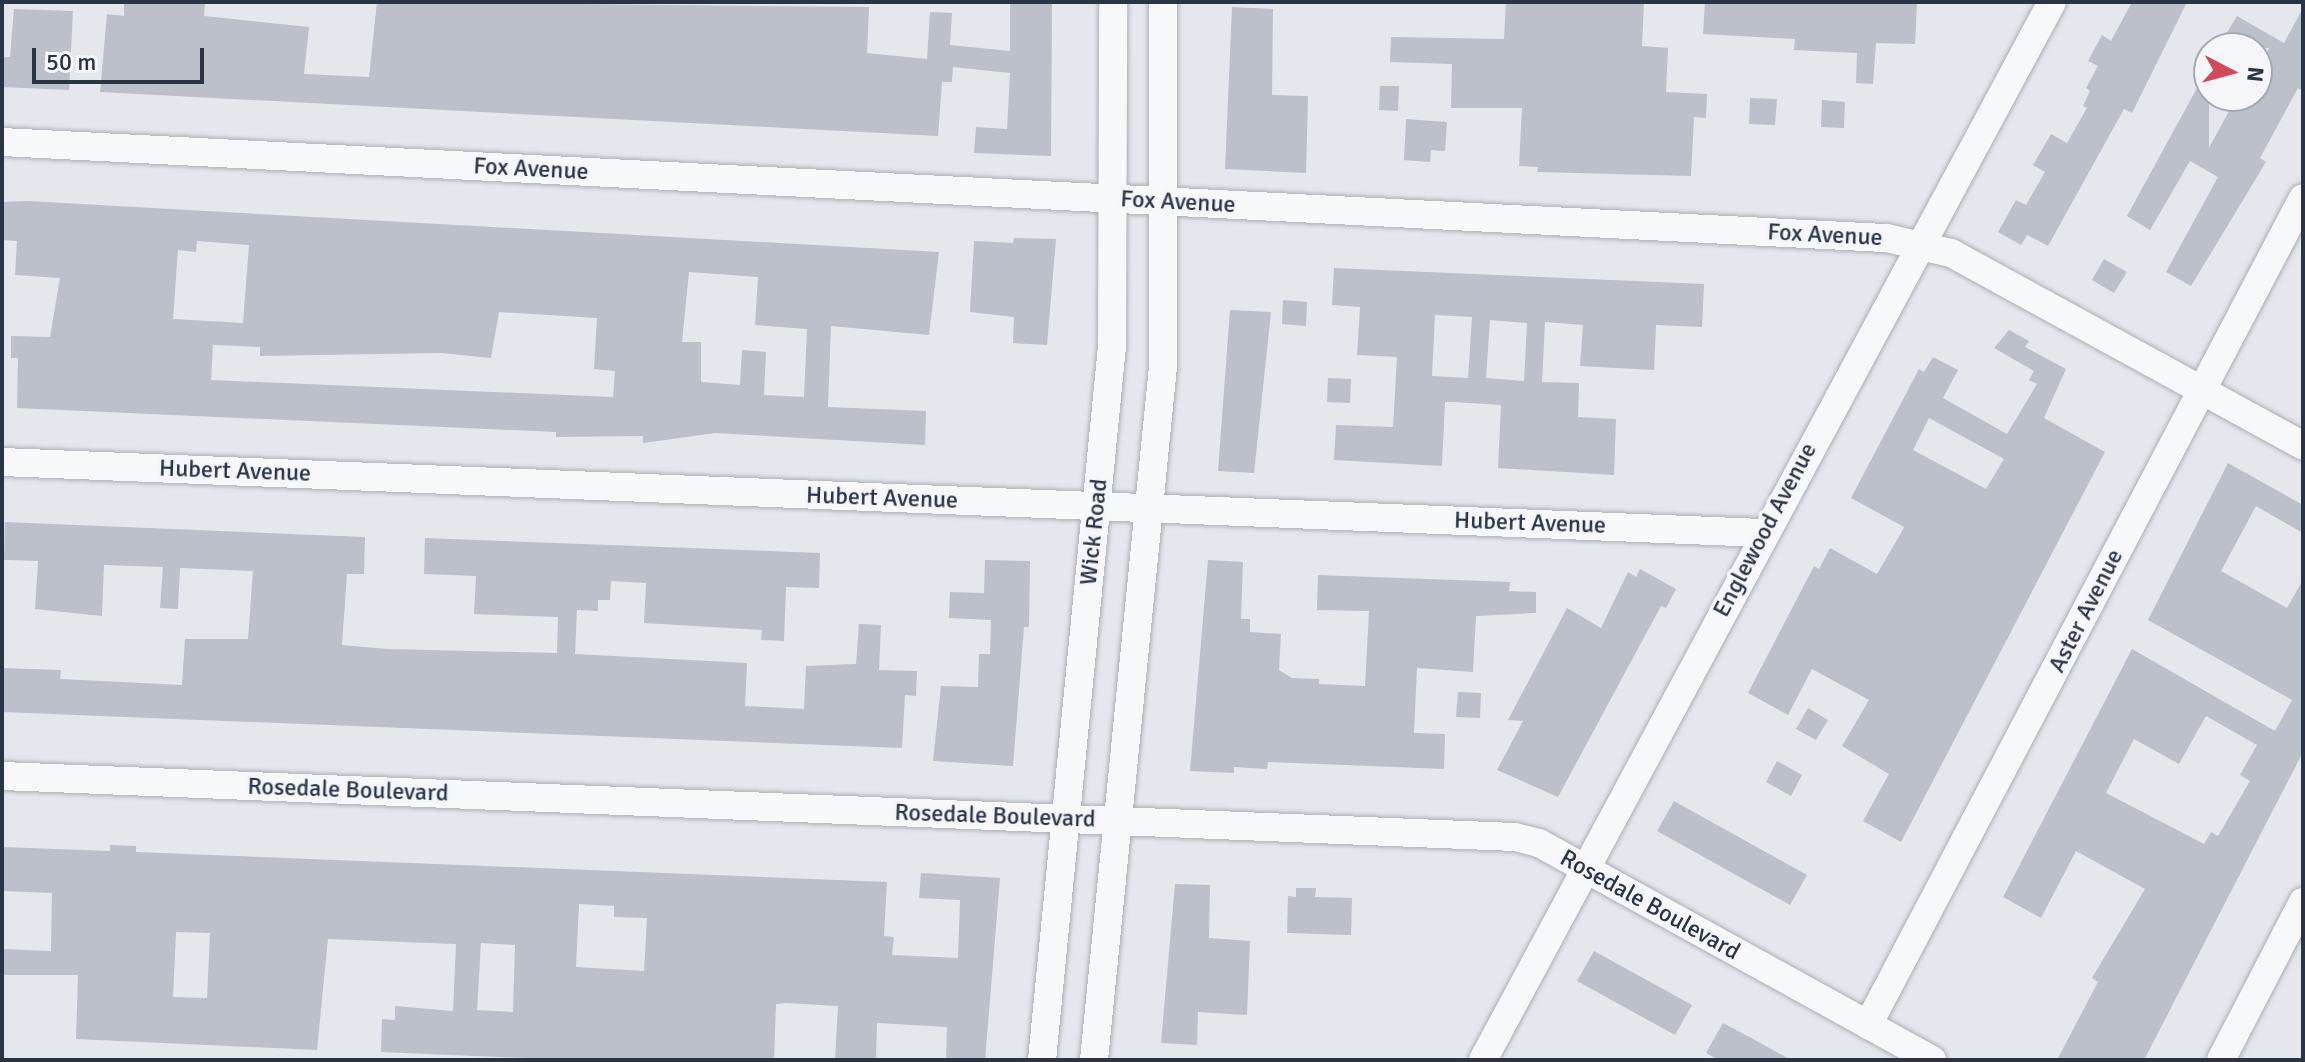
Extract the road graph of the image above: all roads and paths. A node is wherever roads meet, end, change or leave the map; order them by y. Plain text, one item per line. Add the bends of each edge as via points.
1 (1113, 2) edge
2 (1163, 2) edge
3 (2052, 2) edge
4 (2, 142) edge
5 (2303, 198) edge
6 (1112, 199) junction
7 (1164, 201) junction
8 (1922, 243) junction
9 (2201, 390) junction
10 (2303, 446) edge
11 (2, 462) edge
12 (1096, 506) junction
13 (1148, 508) junction
14 (1762, 533) junction
15 (2, 776) edge
16 (1066, 819) junction
17 (1118, 821) junction
18 (1588, 870) junction
19 (2303, 902) edge
20 (1868, 1025) junction
21 (1042, 1060) edge
22 (1094, 1060) edge
23 (1483, 1060) edge
24 (1932, 1060) edge
25 (2221, 1060) edge

1 - 6 street, Wick Road
2 - 7 street
3 - 8 street, Englewood Avenue
4 - 6 street, Fox Avenue
5 - 9 street, Aster Avenue
6 - 7 street, Fox Avenue
6 - 12 street, Wick Road via 1112,346
7 - 8 street, Fox Avenue
7 - 13 street via 1163,366
8 - 9 street, Fox Avenue via 1951,253
8 - 14 street, Englewood Avenue
9 - 10 street, Fox Avenue
9 - 20 street, Aster Avenue
11 - 12 street, Hubert Avenue
12 - 13 street, Hubert Avenue
12 - 16 street, Wick Road
13 - 14 street, Hubert Avenue
13 - 17 street
14 - 18 street, Englewood Avenue
15 - 16 street, Rosedale Boulevard
16 - 17 street, Rosedale Boulevard
16 - 21 street, Wick Road
17 - 18 street, Rosedale Boulevard via 1515,837
17 - 22 street
18 - 20 street, Rosedale Boulevard
18 - 23 street, Englewood Avenue
19 - 25 street
20 - 24 street, Rosedale Boulevard

